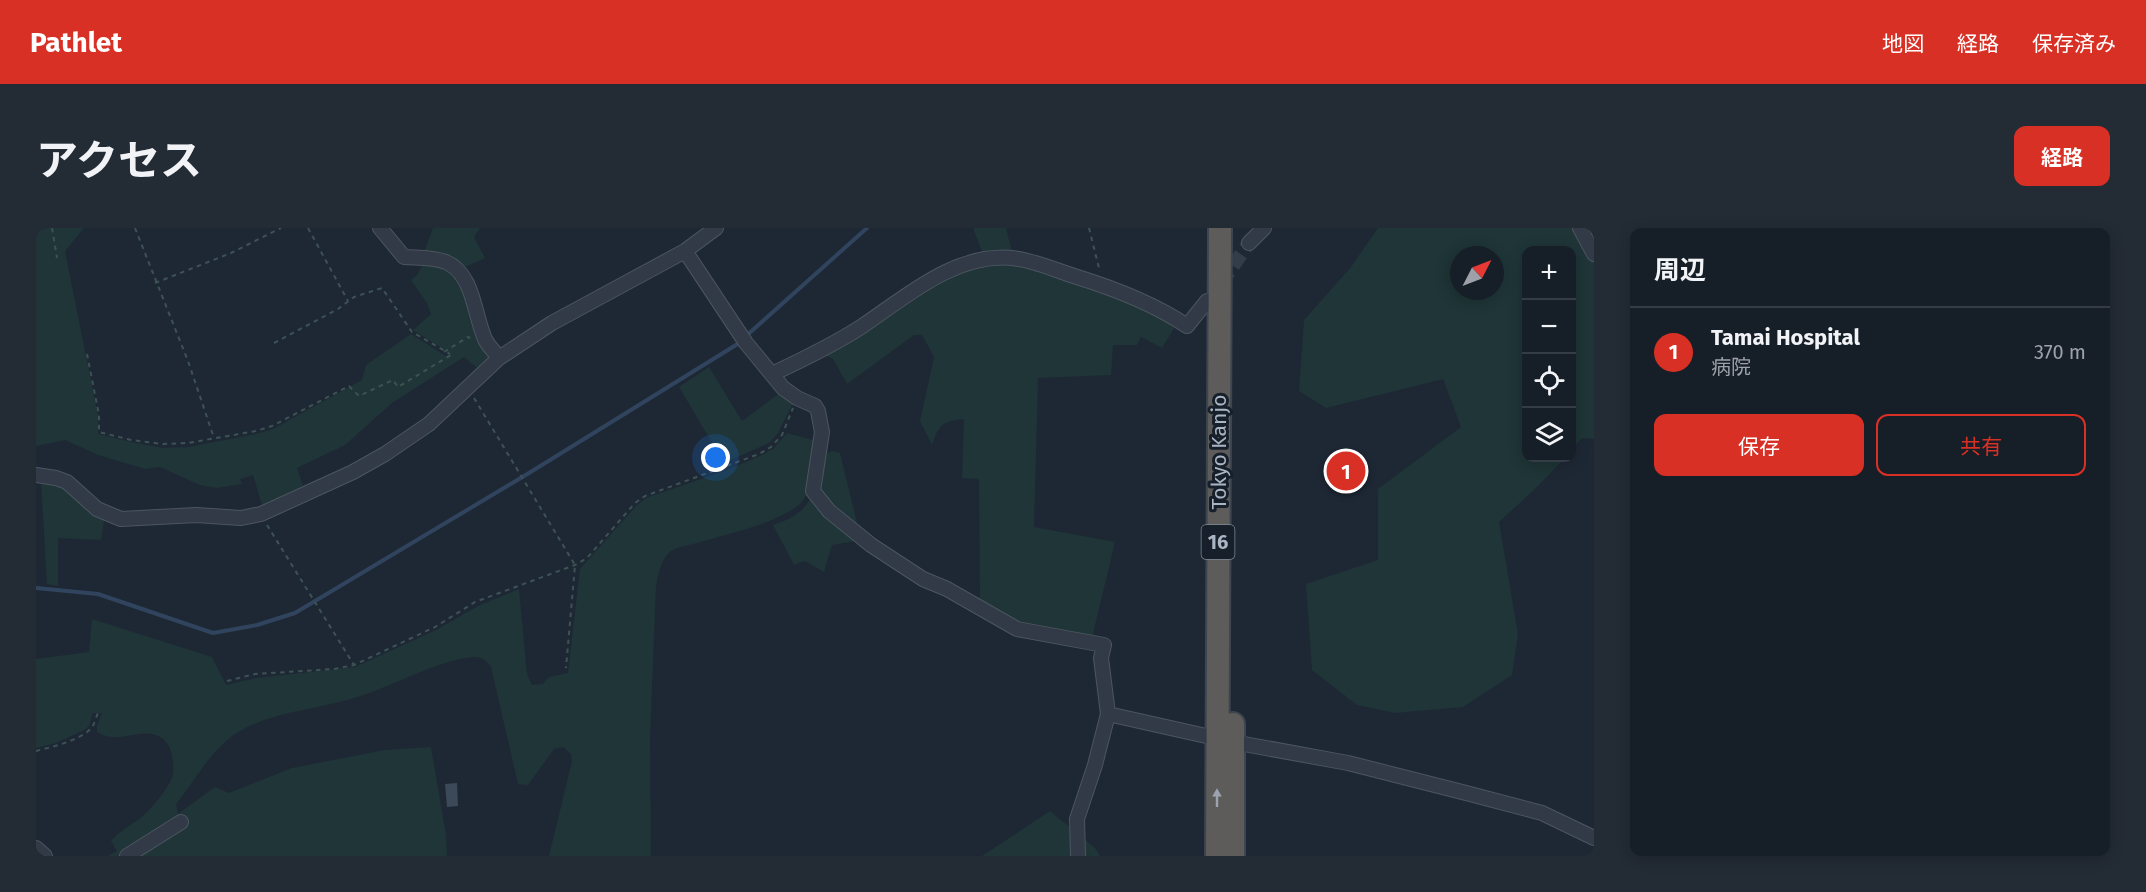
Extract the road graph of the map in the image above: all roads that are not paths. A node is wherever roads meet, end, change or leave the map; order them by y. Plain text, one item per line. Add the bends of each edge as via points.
1 (380, 228) edge
2 (716, 228) edge
3 (1220, 228) edge
4 (1264, 228) edge
5 (1580, 228) edge
6 (1242, 236) edge
7 (685, 250) junction
8 (1594, 254) edge
9 (1207, 302) dead end
10 (499, 358) junction
11 (772, 374) junction
12 (36, 475) edge
13 (1108, 714) junction
14 (1225, 739) junction
15 (182, 822) dead end
16 (1594, 838) edge
17 (36, 848) edge
18 (45, 856) edge
19 (128, 856) edge
20 (1078, 856) edge
21 (1217, 856) edge
22 (1233, 856) edge

1 - 10 street via 404,257 435,259 457,270 477,310 485,340
2 - 7 street
3 - 14 highway, Tokyo Kanjo / 16
4 - 6 street
5 - 8 street
6 - 14 highway, Tokyo Kanjo / 16
7 - 10 street via 552,323
7 - 11 street via 742,338
9 - 11 street via 1187,326 1170,314 1104,285 1013,258 985,260 924,283 840,340
10 - 12 street via 429,424 385,454 261,514 241,518 196,515 121,519 97,509 67,482
11 - 13 street via 783,388 818,411 822,432 813,491 829,511 897,563 1017,628 1104,645 1101,658
13 - 14 street
13 - 20 street via 1077,819
14 - 16 street via 1348,763 1491,799 1542,813
21 -> 14 highway, Tokyo Kanjo / 16
14 - 22 highway, Tokyo Kanjo / 16
15 - 19 street
17 - 18 street

